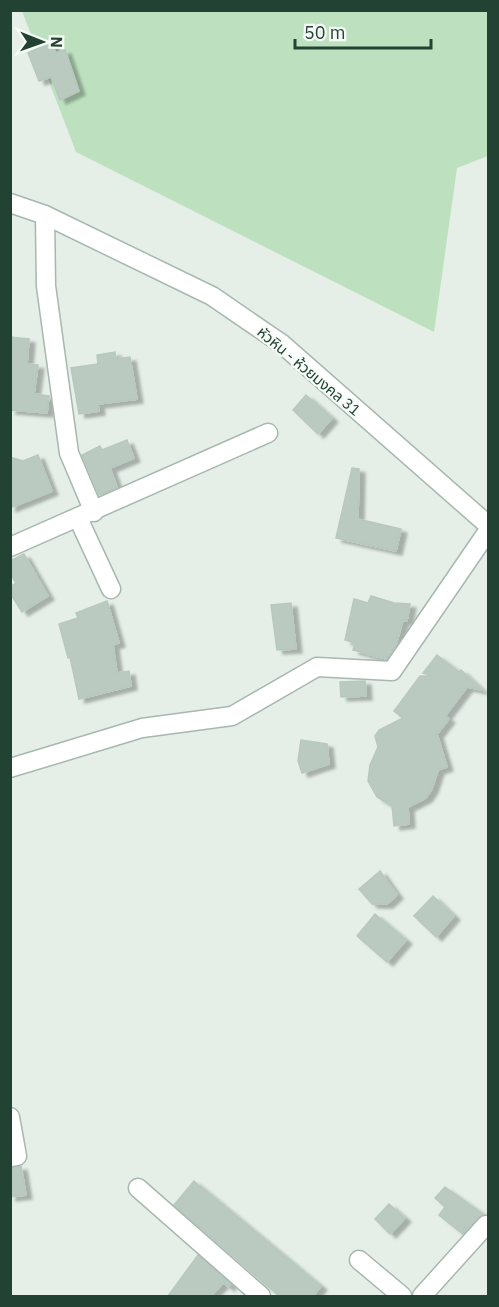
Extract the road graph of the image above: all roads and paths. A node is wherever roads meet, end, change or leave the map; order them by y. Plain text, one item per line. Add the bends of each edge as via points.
1 (10, 203) edge
2 (45, 216) junction
3 (268, 433) dead end
4 (86, 515) junction
5 (489, 525) edge
6 (489, 531) edge
7 (10, 547) edge
8 (111, 589) dead end
9 (10, 768) edge
10 (10, 1118) edge
11 (10, 1157) edge
12 (138, 1188) dead end
13 (486, 1225) dead end
14 (359, 1260) dead end
15 (261, 1296) edge
16 (402, 1296) edge
17 (422, 1296) edge

1 - 2 street, หัวหิน - ห้วยมงคล 31
2 - 4 street via 46,286 69,453
2 - 5 street, หัวหิน - ห้วยมงคล 31 via 212,296 282,344
3 - 4 street
4 - 7 street
4 - 8 street
6 - 9 street via 392,671 317,667 232,716 142,728
10 - 11 street via 17,1156
12 - 15 street
13 - 17 street
14 - 16 street

